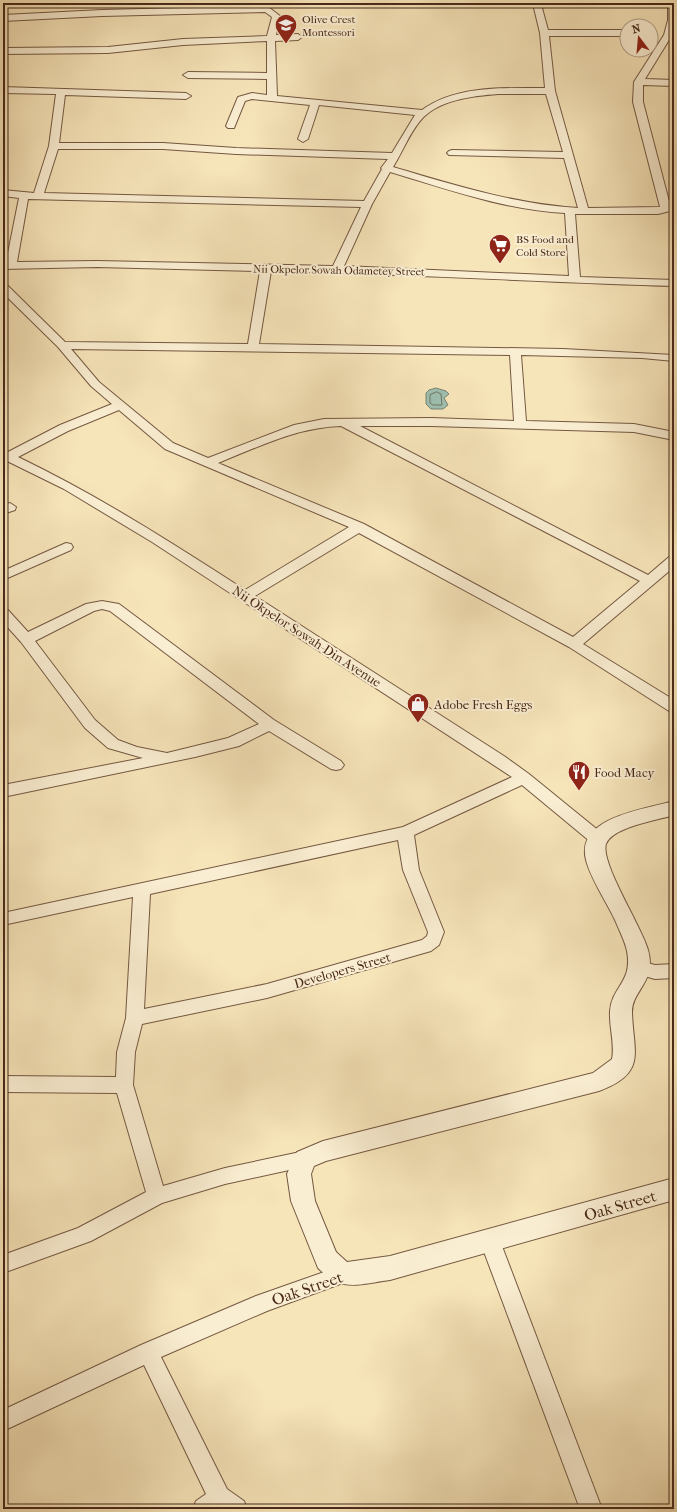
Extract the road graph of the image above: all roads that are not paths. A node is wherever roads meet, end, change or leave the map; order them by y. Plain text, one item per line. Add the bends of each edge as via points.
1 (82, 3) edge
2 (549, 3) edge
3 (672, 3) edge
4 (81, 14) junction
5 (3, 18) edge
6 (544, 33) junction
7 (619, 33) edge
8 (272, 38) junction
9 (298, 38) dead end
10 (3, 51) edge
11 (188, 75) dead end
12 (272, 76) junction
13 (639, 82) junction
14 (674, 83) edge
15 (3, 90) edge
16 (61, 91) junction
17 (550, 91) junction
18 (186, 96) dead end
19 (272, 98) junction
20 (316, 101) junction
21 (423, 113) junction
22 (231, 126) dead end
23 (303, 139) dead end
24 (54, 146) junction
25 (452, 152) dead end
26 (569, 155) junction
27 (395, 156) junction
28 (386, 168) junction
29 (3, 193) edge
30 (24, 196) junction
31 (38, 196) junction
32 (367, 204) junction
33 (570, 210) junction
34 (584, 210) junction
35 (7, 266) edge
36 (266, 268) junction
37 (337, 269) junction
38 (575, 280) junction
39 (674, 283) edge
40 (3, 287) edge
41 (62, 345) junction
42 (253, 347) junction
43 (515, 351) junction
44 (674, 358) edge
45 (120, 404) junction
46 (341, 422) junction
47 (520, 424) junction
48 (674, 436) edge
49 (6, 455) edge
50 (206, 463) junction
51 (359, 526) junction
52 (66, 547) dead end
53 (674, 560) edge
54 (3, 576) edge
55 (650, 580) junction
56 (245, 596) junction
57 (4, 616) edge
58 (26, 639) junction
59 (574, 644) junction
60 (674, 707) edge
61 (269, 724) junction
62 (172, 757) junction
63 (336, 765) dead end
64 (524, 778) junction
65 (3, 791) edge
66 (674, 808) edge
67 (406, 832) junction
68 (598, 839) junction
69 (142, 889) junction
70 (3, 919) edge
71 (640, 968) junction
72 (674, 971) edge
73 (135, 1018) junction
74 (3, 1084) edge
75 (124, 1085) junction
76 (305, 1160) junction
77 (674, 1189) edge
78 (157, 1196) junction
79 (490, 1241) junction
80 (3, 1264) edge
81 (344, 1274) junction
82 (148, 1352) junction
83 (3, 1421) edge
84 (211, 1503) edge
85 (236, 1509) edge
86 (591, 1509) edge

1 - 4 street
2 - 6 street via 538,8
3 - 13 street via 672,20 668,35
4 - 5 street
4 - 8 street via 267,9 276,16
6 - 7 street
6 - 17 street
8 - 9 street
8 - 10 street via 183,42 108,50
8 - 12 street
11 - 12 street
12 - 19 street
13 - 14 street
13 - 34 street via 638,102 666,209
15 - 16 street
16 - 18 street
16 - 24 street
17 - 21 street via 497,91 470,95 447,101
17 - 26 street
19 - 20 street
19 - 22 street via 252,96 241,99
20 - 21 street
20 - 23 street
21 - 27 street via 416,119
24 - 27 street via 163,146
24 - 31 street
25 - 26 street
26 - 34 street
27 - 28 street
28 - 32 street
28 - 33 street via 531,207
29 - 30 street
30 - 31 street
30 - 35 street
31 - 32 street
32 - 37 street
33 - 34 street
33 - 38 street
35 - 36 street, Nii Okpelor Sowah Odametey Street via 97,264
36 - 37 street, Nii Okpelor Sowah Odametey Street
36 - 42 street
37 - 38 street, Nii Okpelor Sowah Odametey Street
38 - 39 street, Nii Okpelor Sowah Odametey Street
40 - 41 street
41 - 42 street
41 - 45 street via 95,384
42 - 43 street
43 - 44 street
43 - 47 street
45 - 49 street
45 - 50 street via 169,446
46 - 47 street
46 - 50 street via 298,428
46 - 55 street
47 - 48 street via 634,428
49 - 56 street, Nii Okpelor Sowah-Din Avenue via 68,486
50 - 51 street
51 - 56 street
51 - 59 street
52 - 54 street
53 - 55 street
55 - 59 street
56 - 64 street, Nii Okpelor Sowah-Din Avenue
57 - 58 street
58 - 61 street via 92,607 102,604 114,607
58 - 62 street via 90,724 113,744 136,752
59 - 60 street
61 - 62 street via 242,740
61 - 63 street
62 - 65 street
64 - 67 street
64 - 68 street, Nii Okpelor Sowah-Din Avenue
66 - 68 street via 617,824
67 - 69 street
67 - 73 street, Developers Street via 409,863 436,932 433,942 423,948 266,991
68 - 71 street via 595,849 596,861 633,936
69 - 70 street
69 - 73 street
71 - 72 street via 655,972
71 - 76 street via 621,1010 625,1048 623,1063 598,1082 323,1150
73 - 75 street via 126,1052
74 - 75 street
75 - 78 street
76 - 78 street via 226,1176
76 - 81 street via 299,1174 303,1201 327,1260
77 - 79 street, Oak Street
78 - 80 street via 84,1235
79 - 81 street, Oak Street via 390,1268
79 - 86 street
81 - 82 street, Oak Street via 263,1303
82 - 83 street, Oak Street
82 - 84 street
84 - 85 street

